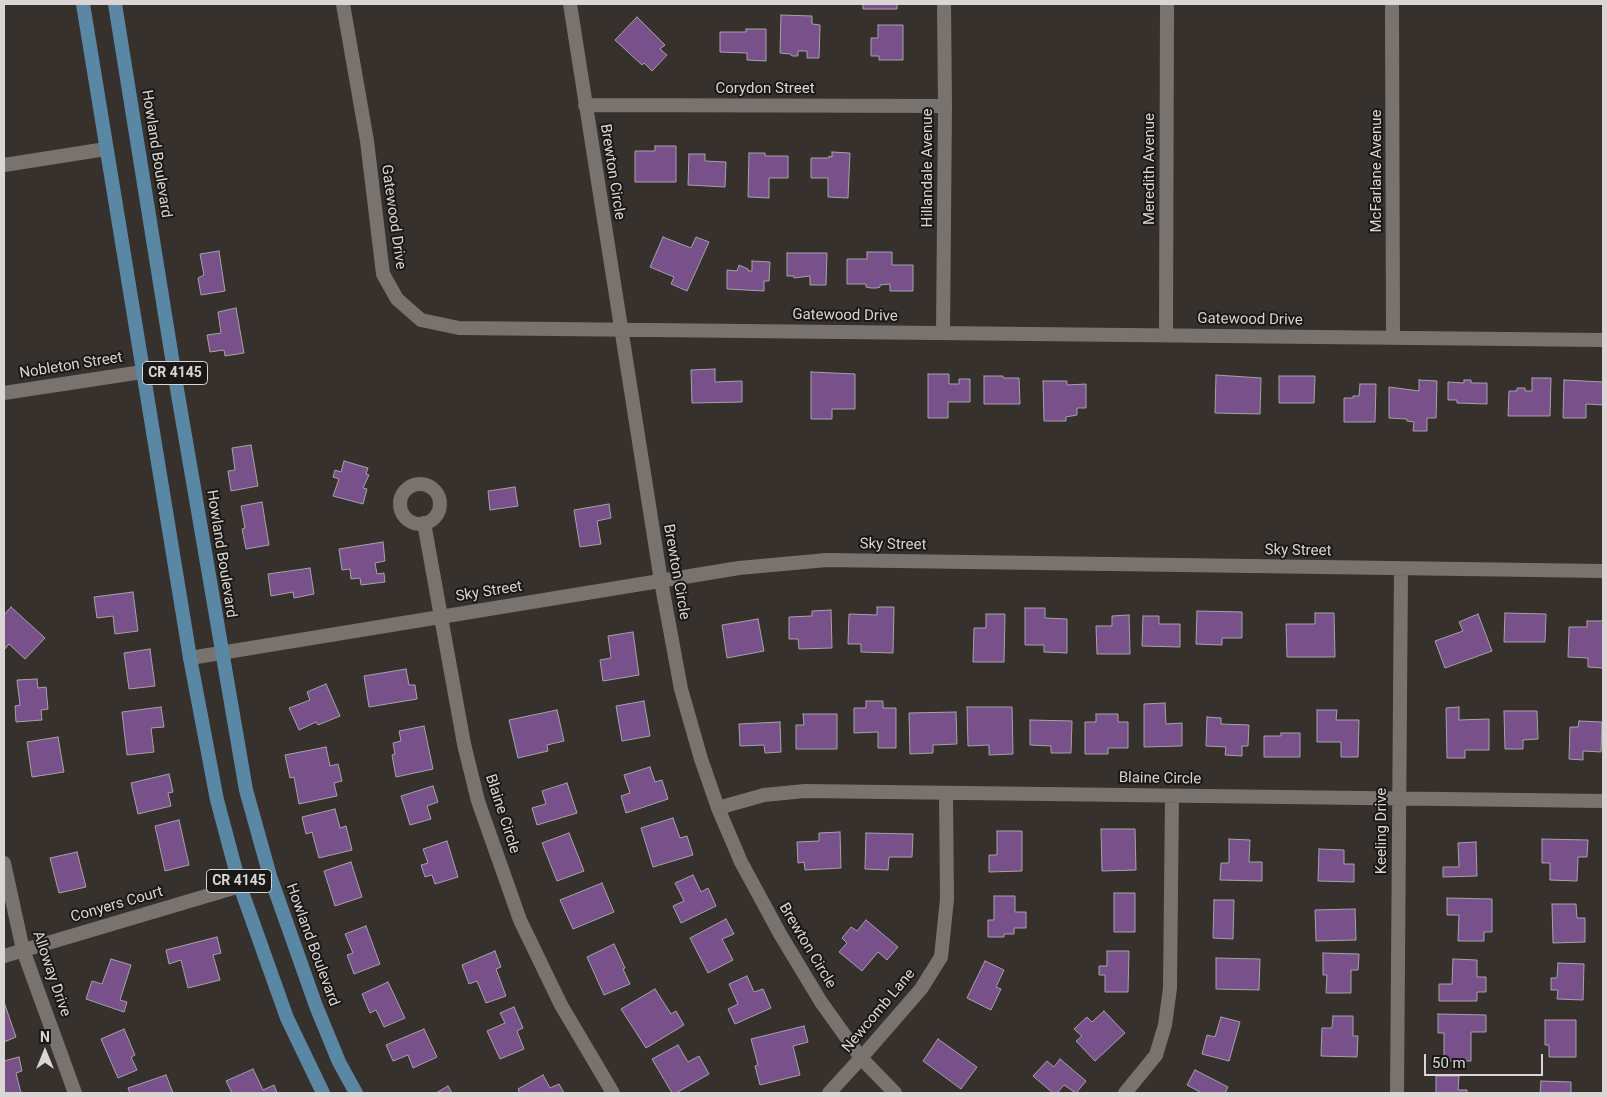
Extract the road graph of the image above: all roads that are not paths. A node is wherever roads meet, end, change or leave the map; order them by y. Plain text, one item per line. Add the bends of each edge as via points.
1 (82, 4) edge
2 (115, 4) edge
3 (344, 4) edge
4 (570, 4) edge
5 (944, 4) edge
6 (1167, 4) edge
7 (1392, 4) edge
8 (585, 105) junction
9 (945, 106) junction
10 (106, 148) junction
11 (4, 165) edge
12 (621, 330) junction
13 (943, 333) junction
14 (1166, 335) junction
15 (1393, 338) junction
16 (1603, 340) edge
17 (142, 372) junction
18 (4, 393) edge
19 (424, 523) dead end
20 (1401, 569) junction
21 (1603, 571) edge
22 (661, 581) junction
23 (441, 616) junction
24 (221, 653) junction
25 (190, 658) junction
26 (946, 793) junction
27 (1172, 796) junction
28 (1398, 798) junction
29 (1603, 801) edge
30 (718, 808) junction
31 (4, 864) edge
32 (240, 886) junction
33 (23, 950) junction
34 (4, 956) edge
35 (861, 1058) junction
36 (75, 1093) edge
37 (323, 1093) edge
38 (356, 1093) edge
39 (613, 1093) edge
40 (829, 1093) edge
41 (895, 1093) edge
42 (1125, 1093) edge
43 (1397, 1093) edge

1 - 10 main road, CR 4145
2 - 24 main road, Howland Boulevard / CR 4145
3 - 12 street, Gatewood Drive via 367,141 382,274 397,299 421,320 459,328
4 - 8 street, Brewton Circle
5 - 9 street, Hillandale Avenue
6 - 14 street, Meredith Avenue
7 - 15 street, McFarlane Avenue
8 - 9 street, Corydon Street
8 - 12 street, Brewton Circle
9 - 13 street, Hillandale Avenue
10 - 11 street
10 - 17 main road, CR 4145
12 - 13 street, Gatewood Drive
12 - 22 street, Brewton Circle
13 - 14 street, Gatewood Drive
14 - 15 street, Gatewood Drive
15 - 16 street, Gatewood Drive
17 - 18 street, Nobleton Street
17 - 25 main road, CR 4145
19 - 23 street, Blaine Circle
20 - 21 street, Sky Street
20 - 22 street, Sky Street via 827,560 739,568
20 - 28 street, Keeling Drive
22 - 23 street, Sky Street
22 - 30 street, Brewton Circle via 681,689
23 - 24 street, Sky Street
23 - 39 street, Blaine Circle via 464,744 478,801 520,920 561,1005
24 - 25 street, Sky Street
24 - 38 main road, Howland Boulevard / CR 4145 via 246,790 270,876 316,1006
25 - 32 main road, CR 4145 via 217,800
26 - 27 street, Blaine Circle
26 - 30 street, Blaine Circle via 805,791 764,795
26 - 35 street, Newcomb Lane via 947,899 940,957 921,989
27 - 28 street, Blaine Circle
27 - 42 street via 1170,988 1165,1024 1156,1055
28 - 29 street, Blaine Circle
28 - 43 street, Keeling Drive
30 - 35 street, Brewton Circle via 740,862 780,934 821,1002
31 - 33 street, Alloway Drive
32 - 33 street, Conyers Court
32 - 37 main road, CR 4145 via 287,1018
33 - 34 street, Conyers Court
33 - 36 street, Alloway Drive
35 - 40 street, Newcomb Lane
35 - 41 street, Brewton Circle

